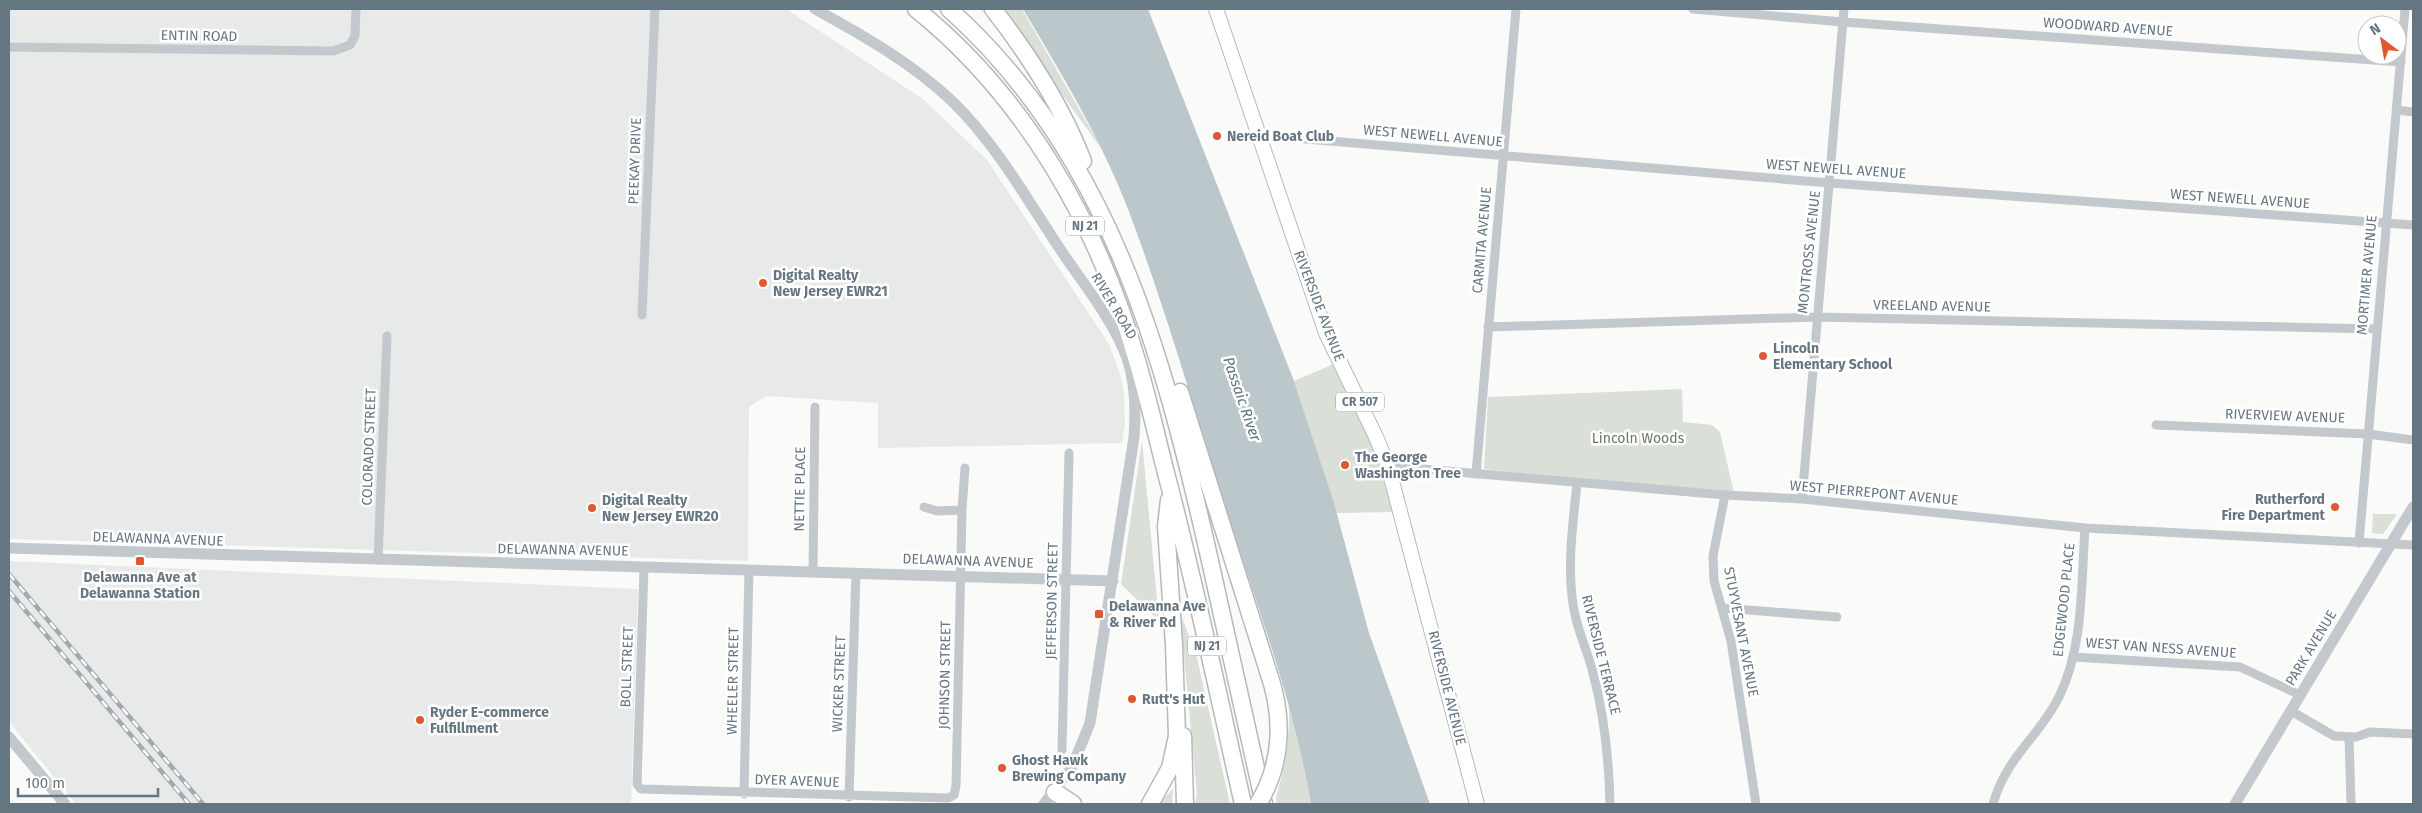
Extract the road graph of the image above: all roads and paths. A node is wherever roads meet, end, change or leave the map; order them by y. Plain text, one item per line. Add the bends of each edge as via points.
1 (356, 9) edge
2 (655, 9) edge
3 (816, 9) edge
4 (916, 9) edge
5 (949, 9) edge
6 (993, 9) edge
7 (1216, 9) edge
8 (1516, 9) edge
9 (1693, 9) edge
10 (1844, 9) edge
11 (1843, 22) junction
12 (9, 47) edge
13 (2357, 59) edge
14 (2402, 65) edge
15 (2396, 110) junction
16 (2413, 112) edge
17 (1257, 135) junction
18 (1503, 155) junction
19 (1830, 183) junction
20 (1105, 220) junction
21 (2386, 223) junction
22 (2413, 225) edge
23 (1131, 281) junction
24 (642, 315) dead end
25 (1816, 317) junction
26 (1488, 327) junction
27 (2376, 329) junction
28 (387, 336) dead end
29 (815, 407) dead end
30 (2156, 425) dead end
31 (2368, 434) junction
32 (2413, 440) edge
33 (1069, 453) dead end
34 (1388, 466) junction
35 (966, 468) dead end
36 (1476, 474) junction
37 (1577, 483) junction
38 (1170, 488) junction
39 (1725, 495) junction
40 (1802, 499) junction
41 (924, 507) dead end
42 (2413, 507) edge
43 (962, 510) junction
44 (2085, 528) junction
45 (2359, 543) junction
46 (2390, 544) junction
47 (2413, 545) edge
48 (10, 550) edge
49 (378, 560) junction
50 (644, 566) junction
51 (749, 570) junction
52 (813, 572) junction
53 (856, 573) junction
54 (960, 576) junction
55 (1066, 579) junction
56 (1112, 581) junction
57 (1722, 608) junction
58 (1837, 617) dead end
59 (1174, 644) junction
60 (2073, 656) junction
61 (2300, 695) junction
62 (2291, 711) junction
63 (2413, 734) edge
64 (9, 737) edge
65 (2349, 737) junction
66 (1062, 750) dead end
67 (637, 768) joint
68 (957, 775) joint
69 (1055, 792) junction
70 (744, 794) junction
71 (849, 797) junction
72 (65, 804) edge
73 (1044, 804) edge
74 (1072, 804) edge
75 (1150, 804) edge
76 (1185, 804) edge
77 (1243, 804) edge
78 (1258, 804) edge
79 (1264, 804) edge
80 (1477, 804) edge
81 (1610, 804) edge
82 (1756, 804) edge
83 (1993, 804) edge
84 (2235, 804) edge
85 (2351, 804) edge

1 - 12 street, ENTIN ROAD via 353,40 350,45 333,51
2 - 24 street, PEEKAY DRIVE
3 - 56 street, RIVER ROAD via 896,55 953,102 999,157 1119,340 1130,370 1136,408
4 - 38 highway, NJ 21 via 952,40 997,88 1038,142 1072,198 1132,345
5 - 20 highway, NJ 21 via 990,49 1036,103 1074,161
6 - 20 highway via 1032,66 1074,138
7 - 17 main road, RIVERSIDE AVENUE / CR 507
8 - 18 street, CARMITA AVENUE
9 - 11 street, WOODWARD AVENUE
10 - 11 street, MONTROSS AVENUE
11 - 13 street, WOODWARD AVENUE
11 - 19 street, MONTROSS AVENUE
14 - 15 street, MORTIMER AVENUE
15 - 16 street
15 - 21 street, MORTIMER AVENUE
17 - 18 street, WEST NEWELL AVENUE
17 - 34 main road, RIVERSIDE AVENUE / CR 507 via 1326,333
18 - 19 street, WEST NEWELL AVENUE
18 - 26 street, CARMITA AVENUE
19 - 21 street, WEST NEWELL AVENUE
19 - 25 street, MONTROSS AVENUE
20 - 23 highway, NJ 21
21 - 22 street, WEST NEWELL AVENUE
21 - 27 street, MORTIMER AVENUE
23 - 78 highway, bridge via 1174,375 1271,679 1279,721 1275,762
23 - 79 highway, NJ 21 via 1179,427
25 - 26 street, VREELAND AVENUE
25 - 27 street, VREELAND AVENUE
25 - 40 street, MONTROSS AVENUE
26 - 36 street, CARMITA AVENUE
27 - 31 street, MORTIMER AVENUE
28 - 49 street, COLORADO STREET
29 - 52 street, NETTIE PLACE
30 - 31 street, RIVERVIEW AVENUE
31 - 32 street, RIVERVIEW AVENUE
31 - 45 street, MORTIMER AVENUE
33 - 55 street, JEFFERSON STREET
34 - 36 street, WEST PIERREPONT AVENUE
34 - 80 main road, RIVERSIDE AVENUE / CR 507
35 - 43 street, JOHNSON STREET
36 - 37 street, WEST PIERREPONT AVENUE
37 - 39 street, WEST PIERREPONT AVENUE
37 - 81 street, RIVERSIDE TERRACE via 1570,556 1573,605 1599,700 1606,742
38 - 59 highway via 1166,526
38 - 77 highway, NJ 21
39 - 40 street, WEST PIERREPONT AVENUE
39 - 57 street, STUYVESANT AVENUE via 1713,563 1714,581
40 - 44 street, WEST PIERREPONT AVENUE
41 - 43 street via 937,511
42 - 46 street, PARK AVENUE
43 - 54 street, JOHNSON STREET
44 - 45 street, WEST PIERREPONT AVENUE
44 - 60 street, EDGEWOOD PLACE
45 - 46 street, WEST PIERREPONT AVENUE
46 - 47 street, WEST PIERREPONT AVENUE
46 - 61 street, PARK AVENUE
48 - 49 street, DELAWANNA AVENUE
49 - 50 street, DELAWANNA AVENUE
50 - 51 street, DELAWANNA AVENUE
50 - 67 street, BOLL STREET
51 - 52 street, DELAWANNA AVENUE
51 - 70 street, WHEELER STREET
52 - 53 street, DELAWANNA AVENUE
53 - 54 street, DELAWANNA AVENUE
53 - 71 street, WICKER STREET
54 - 55 street, DELAWANNA AVENUE
54 - 68 street, JOHNSON STREET
55 - 56 street, DELAWANNA AVENUE
55 - 66 street, JEFFERSON STREET
56 - 69 street, RIVER ROAD via 1090,723 1077,758
57 - 58 street
57 - 82 street, STUYVESANT AVENUE via 1736,666
59 - 75 highway via 1176,744 1167,776
59 - 76 highway via 1182,720
60 - 61 street, WEST VAN NESS AVENUE via 2240,667
60 - 83 street, EDGEWOOD PLACE via 2059,697 2010,764
61 - 62 street, PARK AVENUE
62 - 65 street via 2334,736
62 - 84 street, PARK AVENUE
63 - 65 street via 2370,732
64 - 72 street
65 - 85 street
67 - 70 street, DYER AVENUE via 637,784 641,789
68 - 71 street, DYER AVENUE via 954,795 948,798
69 - 73 street, RIVER ROAD
69 - 74 highway
70 - 71 street, DYER AVENUE

